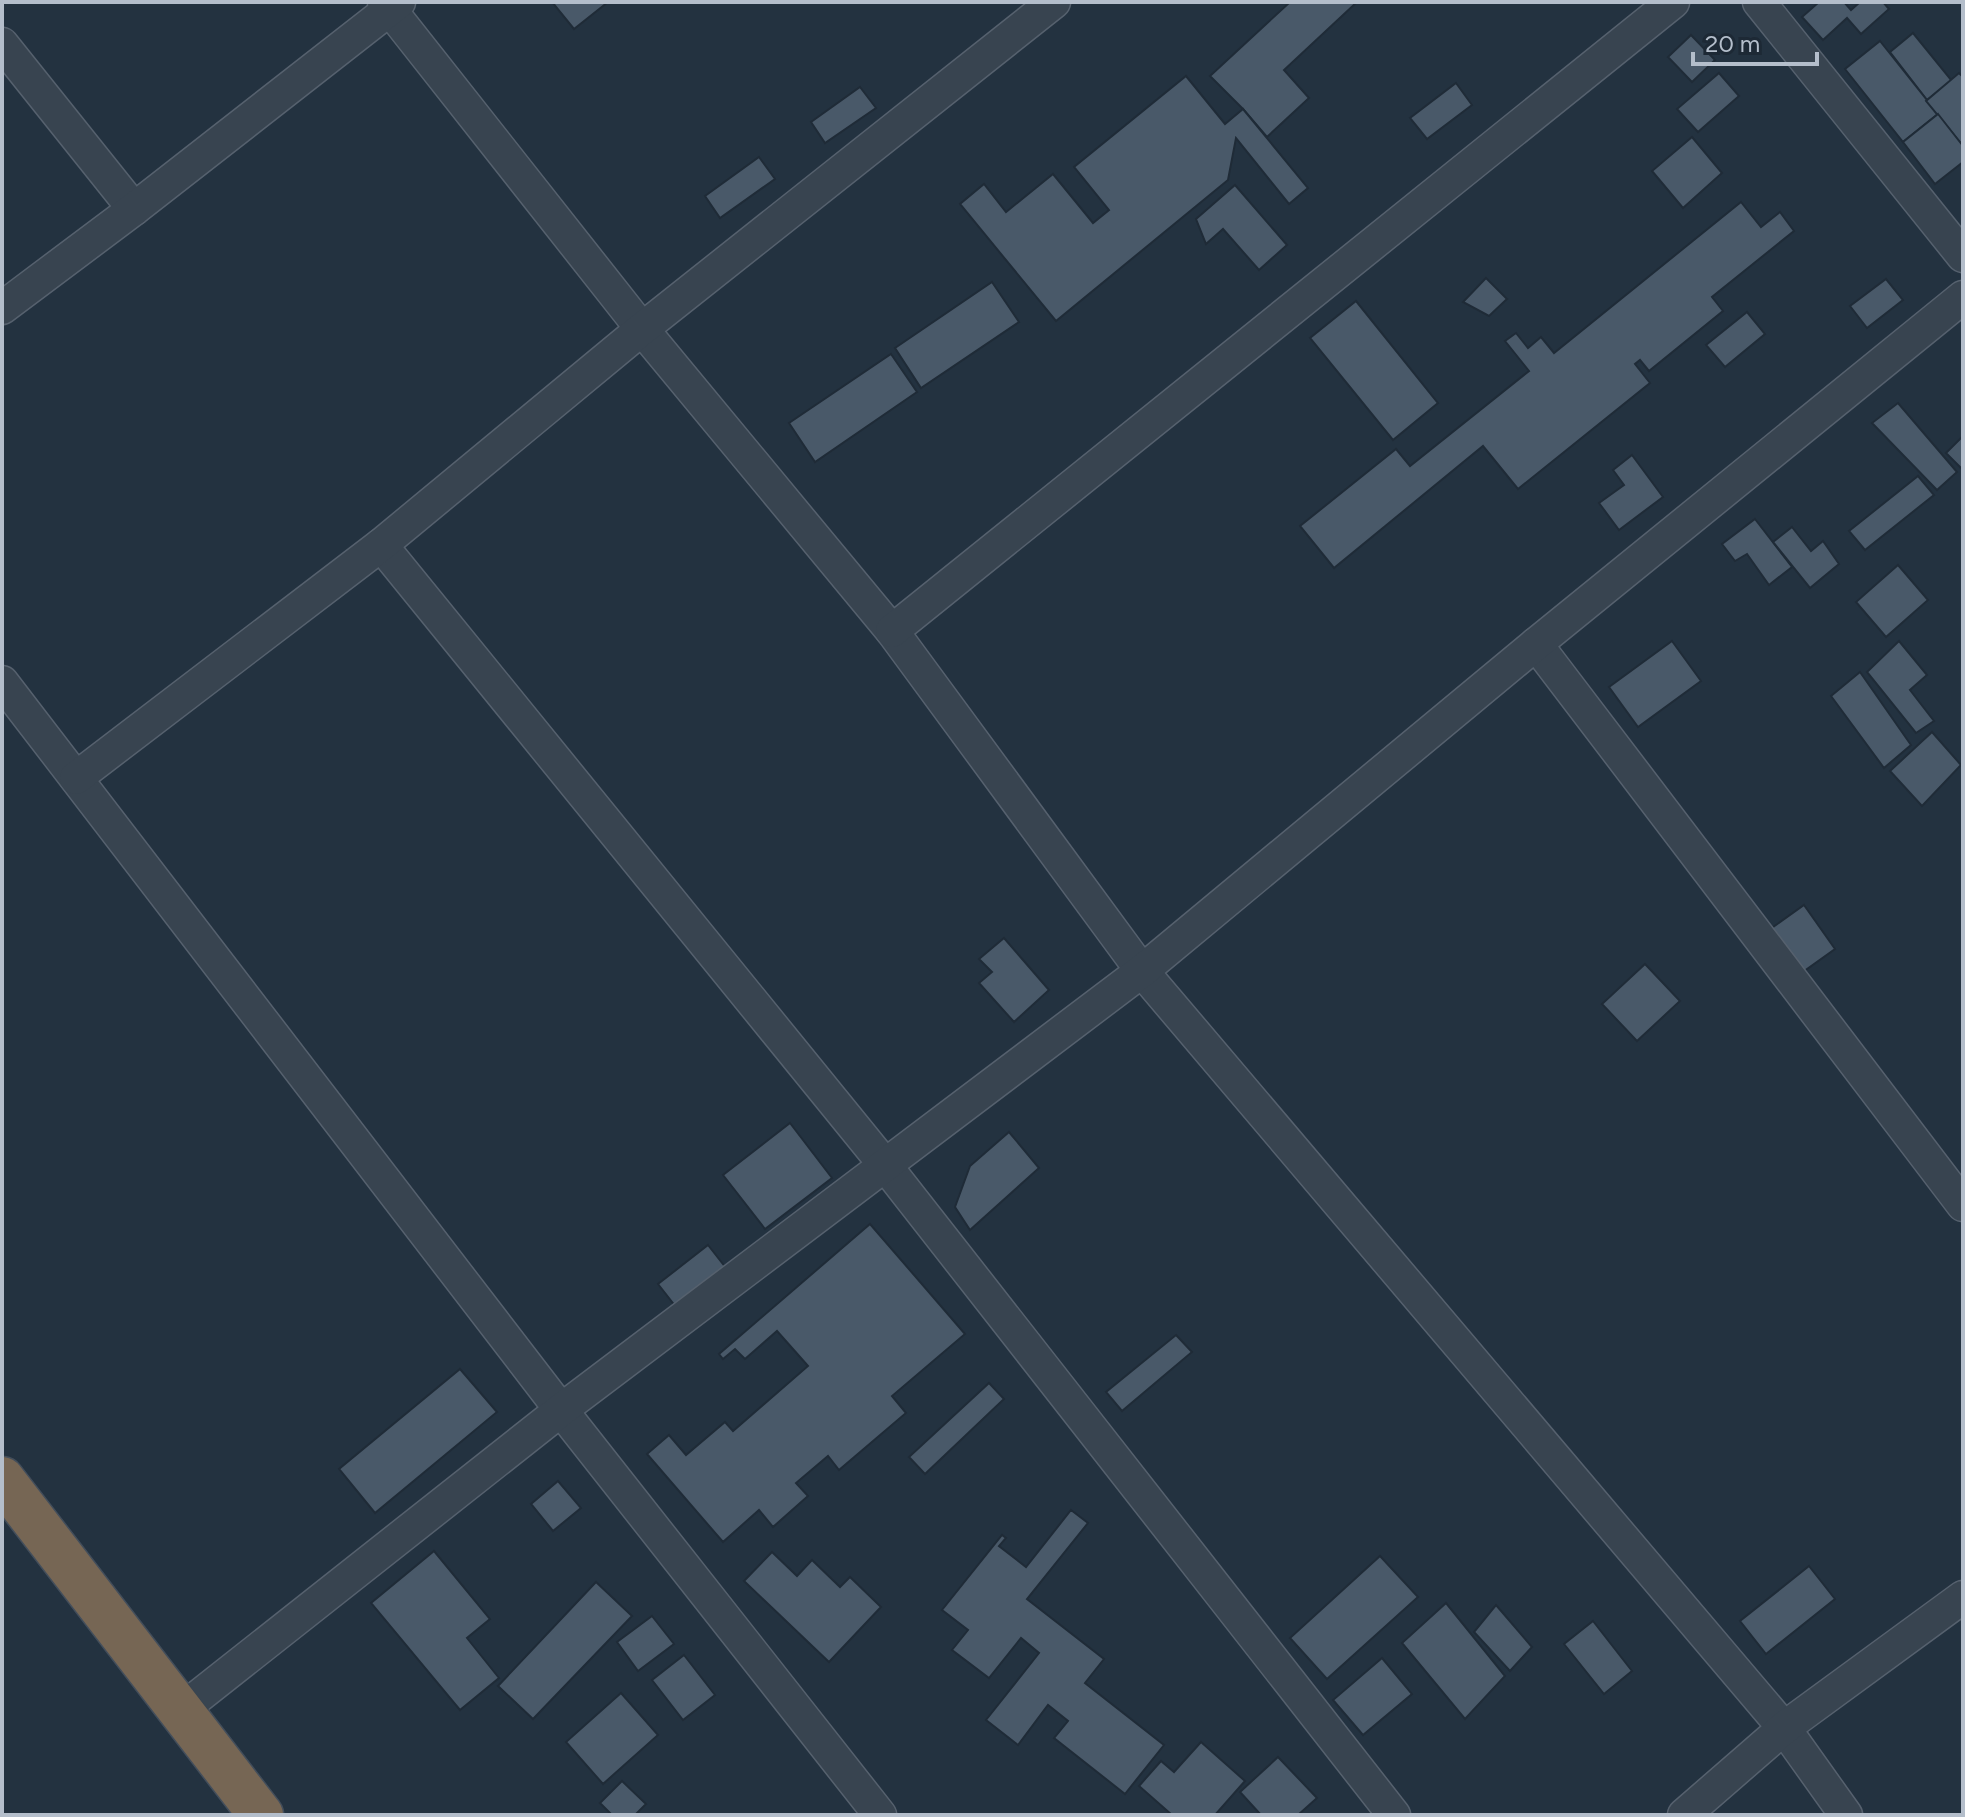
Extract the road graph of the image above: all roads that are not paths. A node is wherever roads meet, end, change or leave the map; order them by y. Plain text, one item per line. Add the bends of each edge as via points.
1 (1054, 2) edge
2 (1673, 2) edge
3 (1759, 2) edge
4 (391, 4) edge
5 (2, 44) edge
6 (134, 209) junction
7 (1963, 256) edge
8 (1963, 297) edge
9 (2, 308) edge
10 (642, 329) junction
11 (381, 545) junction
12 (892, 631) junction
13 (1536, 644) junction
14 (2, 682) edge
15 (76, 778) junction
16 (1142, 971) junction
17 (885, 1165) junction
18 (1963, 1205) edge
19 (561, 1410) junction
20 (2, 1479) edge
21 (1963, 1597) edge
22 (180, 1711) junction
23 (1784, 1728) junction
24 (261, 1815) edge
25 (880, 1815) edge
26 (1394, 1815) edge
27 (1684, 1815) edge
28 (1846, 1815) edge

1 - 10 street
2 - 12 street
3 - 7 street
4 - 6 street
4 - 10 street
5 - 6 street
6 - 9 street
8 - 13 street
10 - 11 street
10 - 12 street
11 - 15 street
11 - 17 street
12 - 16 street
13 - 16 street
13 - 18 street
14 - 15 street
15 - 19 street
16 - 17 street
16 - 23 street
17 - 19 street
17 - 26 street
19 - 22 street
19 - 25 street
20 - 22 highway
21 - 23 street
22 - 24 highway
23 - 27 street
23 - 28 street

